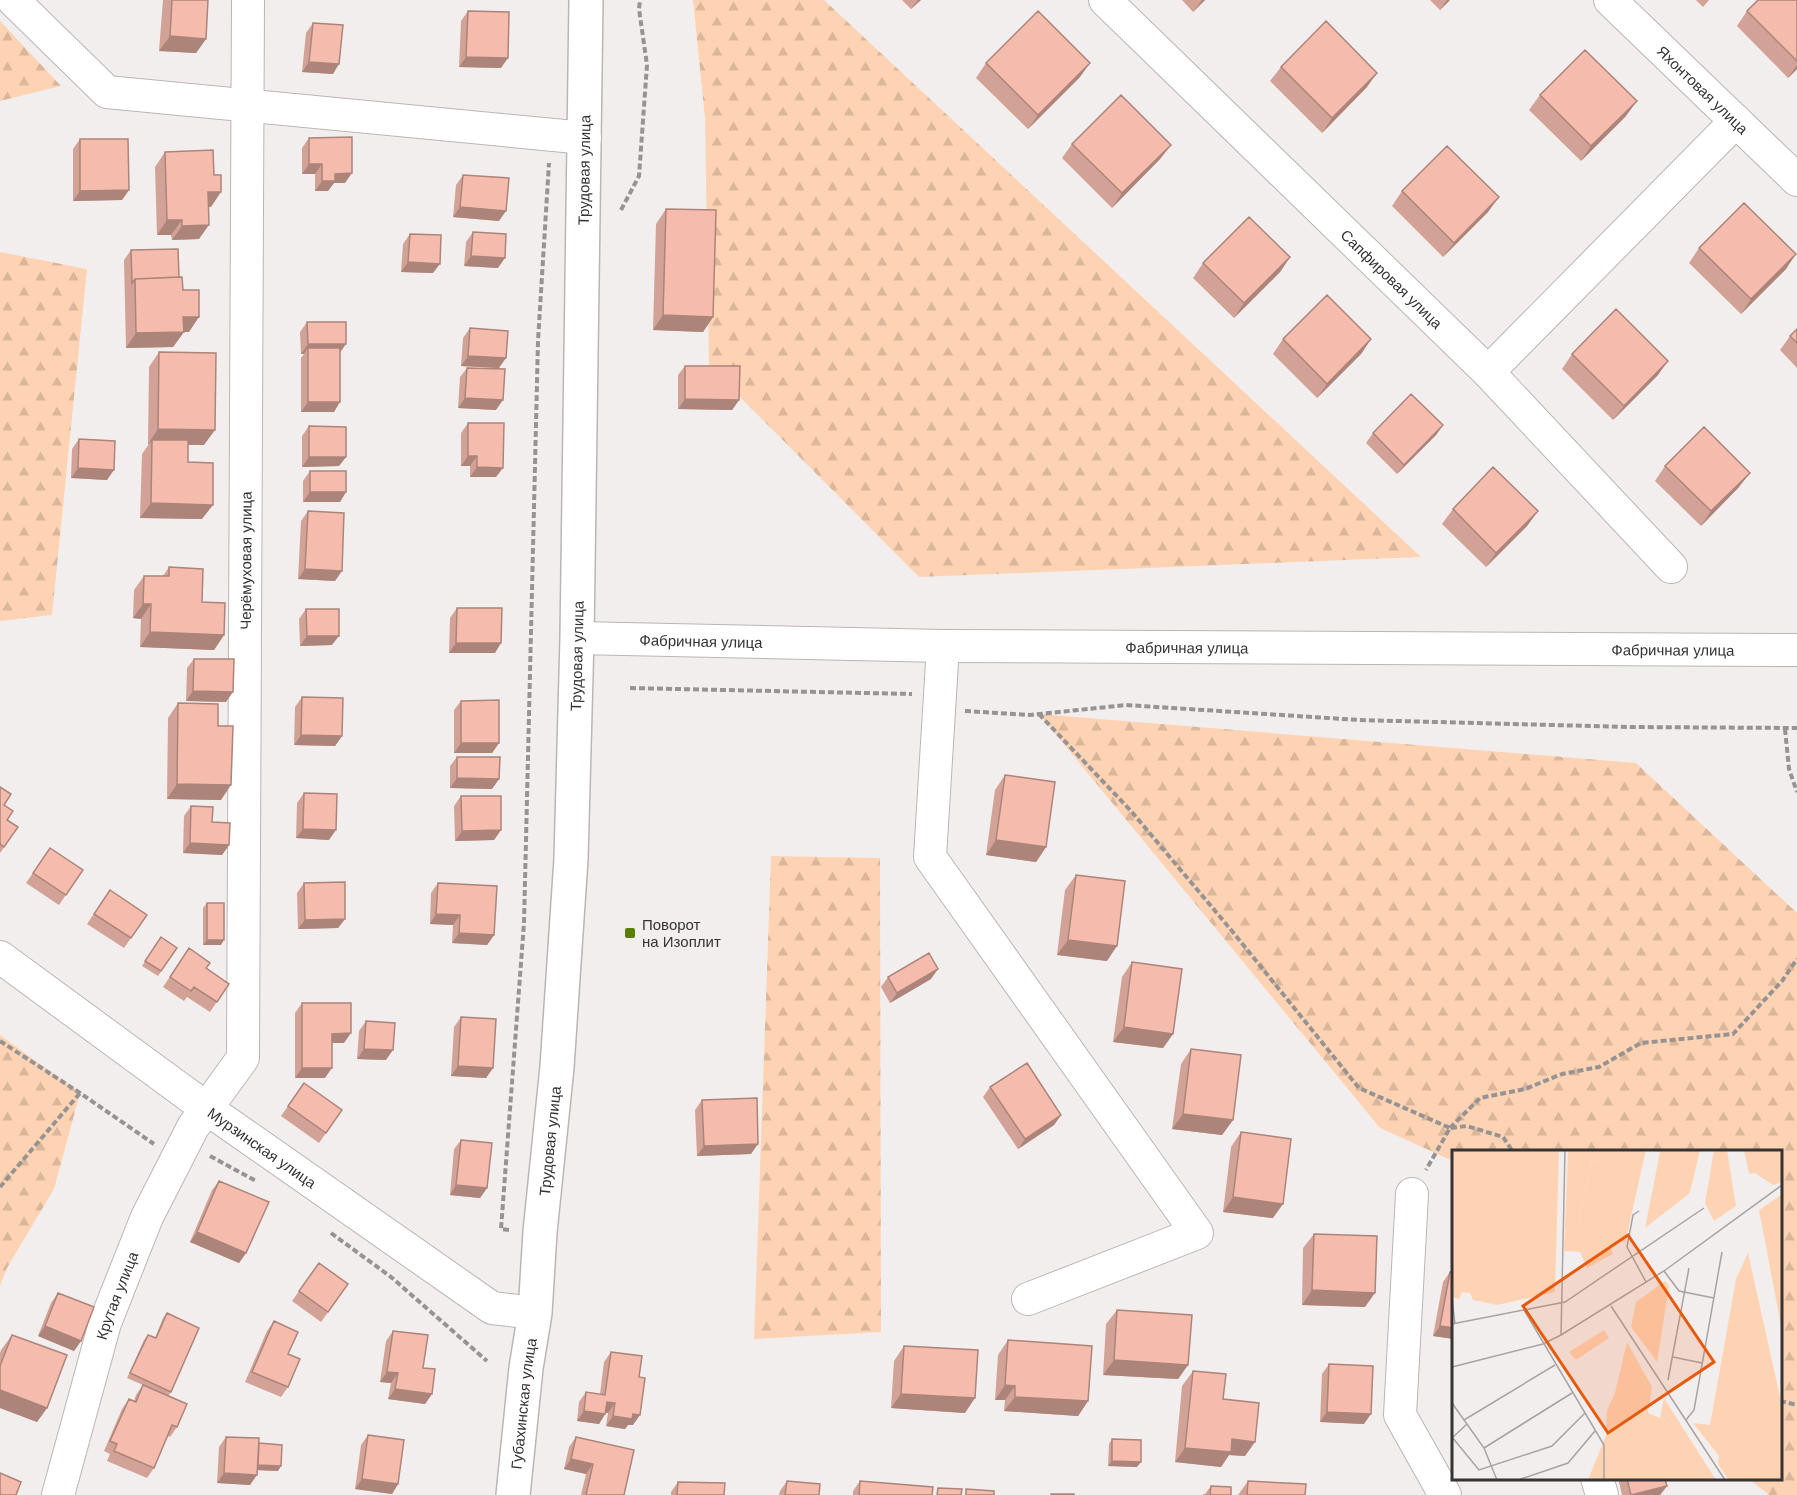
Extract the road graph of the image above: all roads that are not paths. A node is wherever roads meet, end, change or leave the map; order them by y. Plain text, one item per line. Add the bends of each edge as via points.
1 (13, 0) edge
2 (248, 0) edge
3 (586, 0) edge
4 (1105, 0) edge
5 (1610, 0) edge
6 (249, 105) junction
7 (1736, 121) junction
8 (585, 138) junction
9 (1797, 180) edge
10 (1488, 372) junction
11 (1671, 567) dead end
12 (577, 638) junction
13 (943, 646) junction
14 (1797, 650) edge
15 (0, 957) edge
16 (200, 1117) junction
17 (1412, 1194) road end
18 (1028, 1299) dead end
19 (535, 1313) junction
20 (1597, 1480) edge
21 (58, 1495) edge
22 (513, 1495) edge
23 (1445, 1495) edge
24 (1602, 1495) edge

1 - 6 street via 107,92
2 - 6 street, Черёмуховая улица
3 - 8 main road, Трудовая улица
4 - 10 street, Сапфировая улица
5 - 7 street, Яхонтовая улица
6 - 8 street
6 - 16 street, Черёмуховая улица via 243,1058
7 - 9 street, Яхонтовая улица
7 - 10 street
8 - 12 main road, Трудовая улица
10 - 11 street, Сапфировая улица
12 - 13 street, Фабричная улица
12 - 19 main road, Трудовая улица via 571,859
13 - 14 street, Фабричная улица
13 - 18 street via 930,856 1197,1233
15 - 16 street, Мурзинская улица
16 - 19 street, Мурзинская улица via 492,1308
16 - 21 street, Крутая улица via 147,1217 105,1323
17 - 23 street via 1400,1415
19 - 22 main road, Губахинская улица
20 - 24 street

